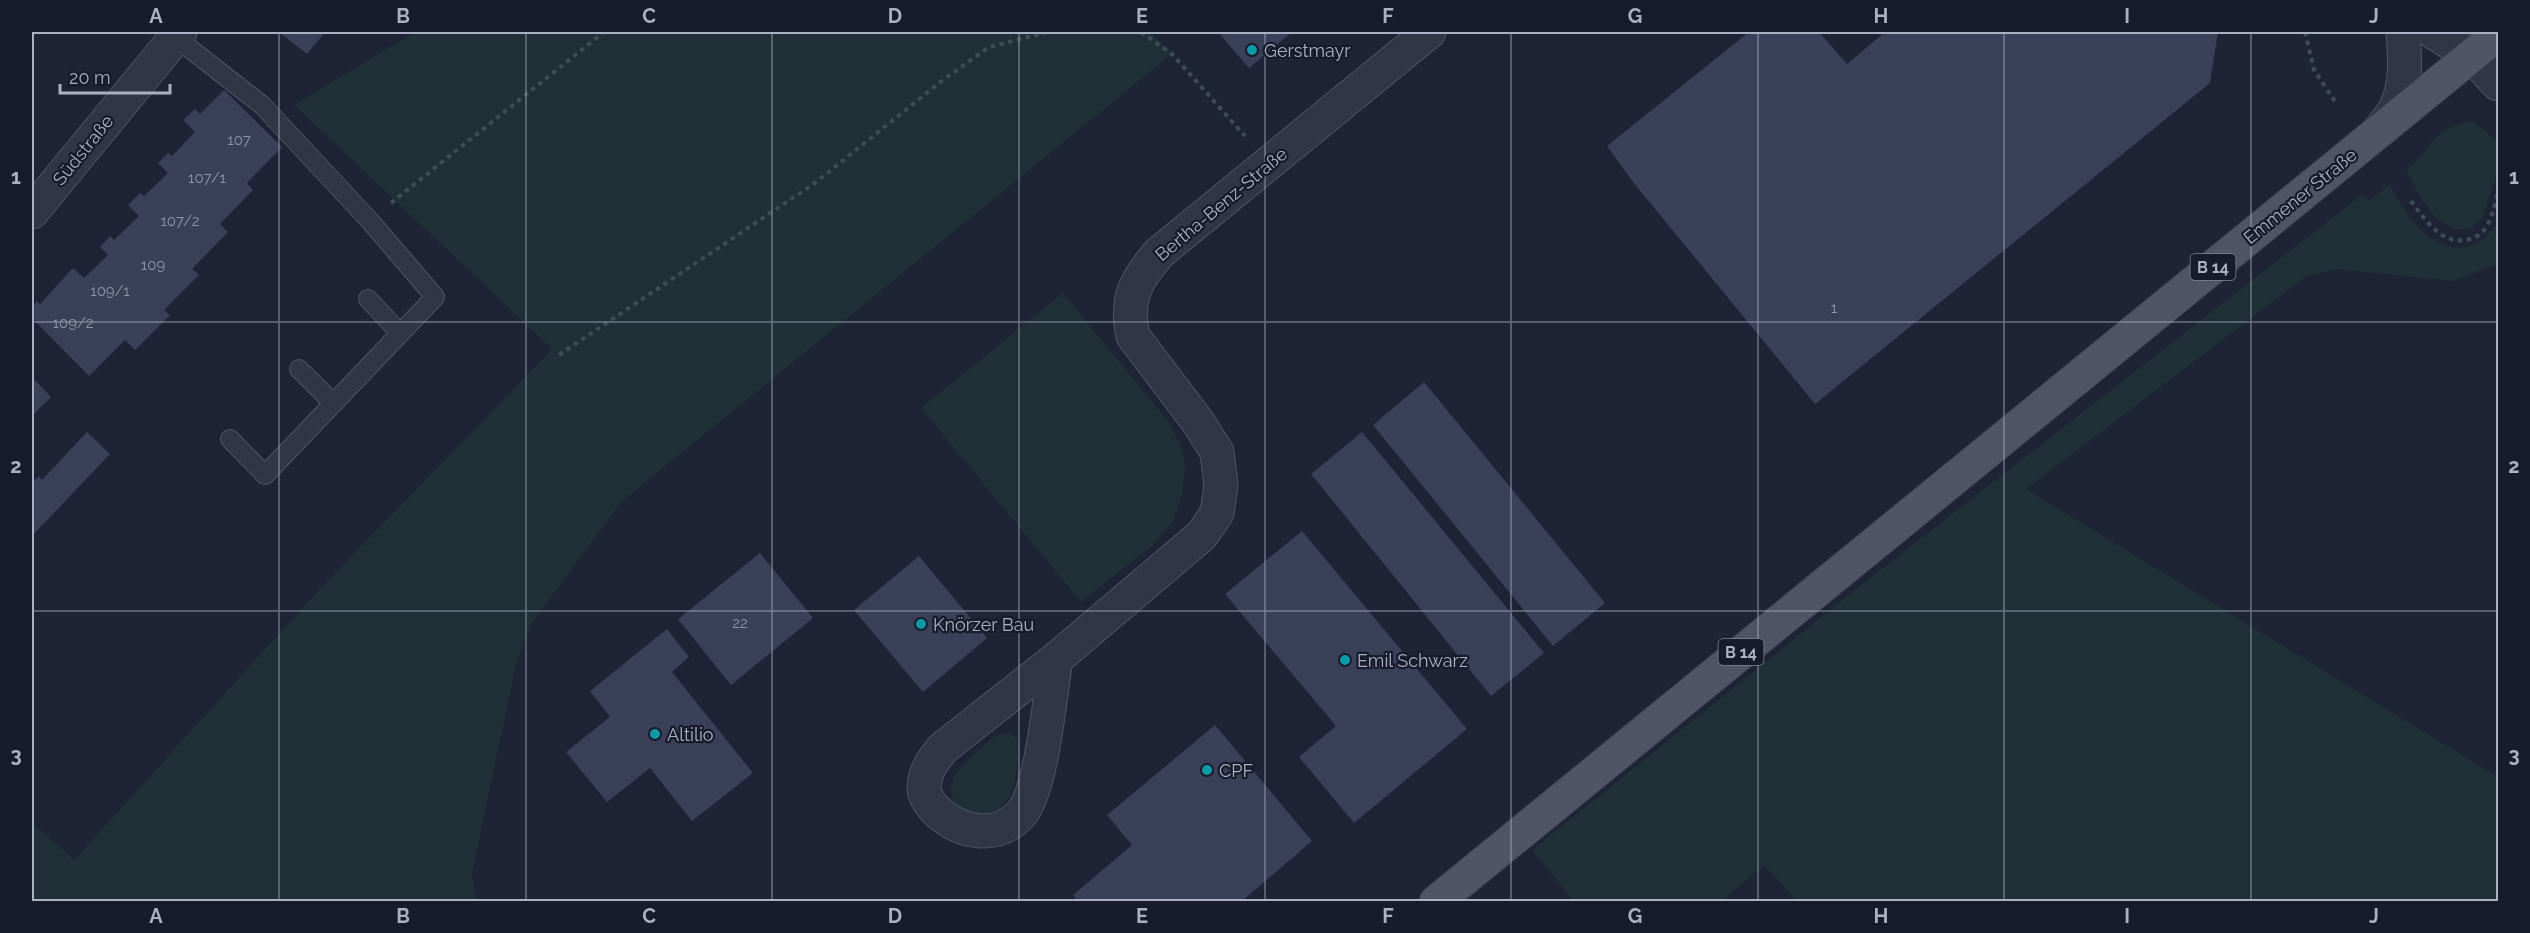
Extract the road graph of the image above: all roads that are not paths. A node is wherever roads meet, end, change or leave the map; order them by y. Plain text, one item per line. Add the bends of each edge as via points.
1 (1429, 32) edge
2 (2403, 32) edge
3 (2433, 32) edge
4 (178, 34) edge
5 (2499, 34) edge
6 (2469, 44) edge
7 (2499, 84) edge
8 (2379, 132) junction
9 (32, 212) edge
10 (368, 300) dead end
11 (400, 333) junction
12 (299, 369) dead end
13 (333, 404) junction
14 (230, 439) dead end
15 (1056, 659) junction
16 (1436, 902) edge

1 - 15 street, Bertha-Benz-Straße via 1159,253 1141,274 1131,297 1129,319 1133,336 1217,452 1221,485 1216,513 1202,535
2 - 8 street via 2403,81 2396,107
3 - 6 street
4 - 9 street, Südstraße
4 - 11 lane via 262,105 435,297
5 - 6 main road, Emmener Straße / B 14
6 - 7 street
6 - 8 main road, Emmener Straße / B 14
8 - 16 main road, Emmener Straße / B 14
10 - 11 lane
11 - 13 lane
12 - 13 lane
13 - 14 lane via 265,475
15 - 15 street, Bertha-Benz-Straße via 1038,772 1021,814 985,832 967,831 948,821 933,808 924,790 929,766 943,748

